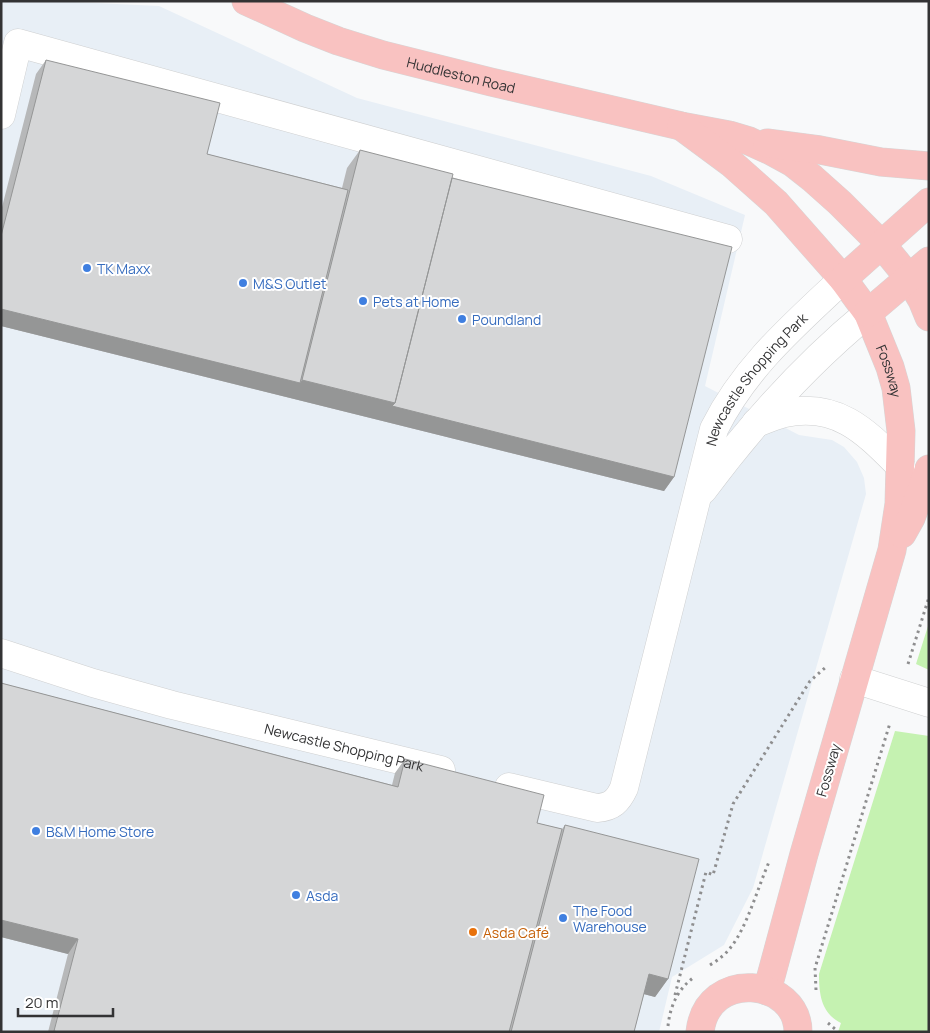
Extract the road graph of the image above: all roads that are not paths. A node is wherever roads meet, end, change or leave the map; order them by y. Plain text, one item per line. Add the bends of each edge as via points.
1 (246, 1) edge
2 (1, 115) edge
3 (681, 126) junction
4 (749, 141) junction
5 (929, 166) edge
6 (929, 202) edge
7 (728, 239) dead end
8 (882, 245) junction
9 (922, 272) edge
10 (843, 279) junction
11 (868, 313) junction
12 (929, 317) edge
13 (756, 423) junction
14 (901, 467) junction
15 (929, 469) edge
16 (698, 497) junction
17 (892, 550) junction
18 (1, 654) edge
19 (854, 679) junction
20 (929, 703) edge
21 (767, 991) junction
22 (700, 1032) edge
23 (798, 1032) edge

1 - 3 main road, Huddleston Road via 305,28 383,55
2 - 7 street via 18,43
3 - 4 main road, Huddleston Road
3 - 10 main road, Huddleston Road via 731,163 776,203
4 - 5 main road via 881,162
4 - 8 main road, Huddleston Road via 793,163
6 - 8 main road
8 - 9 main road, Huddleston Road
8 - 10 main road
9 - 11 main road
9 - 12 main road via 922,300
10 - 11 main road, Fossway
10 - 16 street, Newcastle Shopping Park via 780,338 735,392 714,429
11 - 13 street, Newcastle Shopping Park via 822,353
11 - 14 main road, Fossway via 896,388
13 - 14 street via 801,411 846,419 873,439
13 - 16 street, Newcastle Shopping Park
14 - 17 main road, Fossway
15 - 17 main road, Fossway via 911,518
16 - 18 street, Newcastle Shopping Park via 624,788 619,798 604,808 172,705
17 - 19 main road, Fossway
19 - 20 street
19 - 21 main road, Fossway
21 - 22 main road via 747,987 724,992 707,1009
21 - 23 main road via 789,1007

